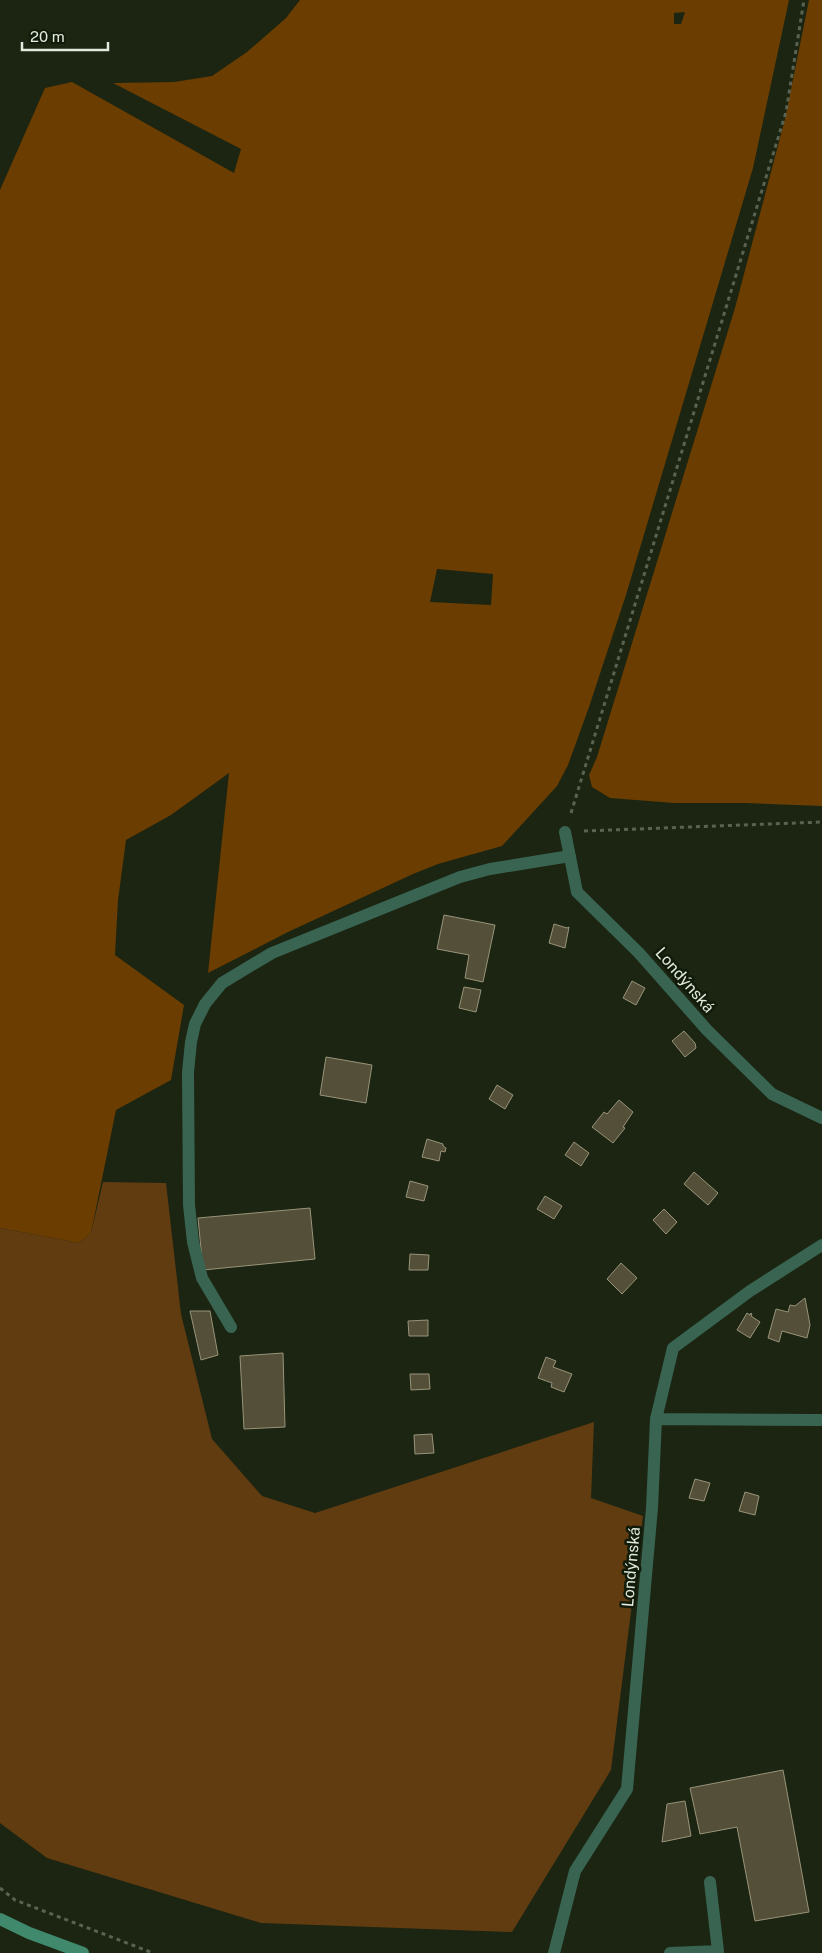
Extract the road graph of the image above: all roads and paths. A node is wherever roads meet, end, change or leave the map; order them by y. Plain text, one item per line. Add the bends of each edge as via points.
1 (804, 0) edge
2 (822, 822) edge
3 (565, 832) junction
4 (570, 856) junction
5 (822, 1118) edge
6 (822, 1245) edge
7 (232, 1327) dead end
8 (656, 1419) junction
9 (822, 1420) edge
10 (710, 1882) dead end
11 (0, 1888) edge
12 (0, 1919) edge
13 (83, 1953) edge
14 (153, 1953) edge
15 (554, 1953) edge
16 (670, 1953) edge

1 - 3 path via 786,112
2 - 3 path
3 - 4 street, Londýnská
4 - 5 street, Londýnská via 578,892 639,952 707,1030 772,1094
4 - 7 street via 490,869 451,880 272,953 222,983 205,1004 195,1024 188,1072 188,1205 202,1278
6 - 8 street, Londýnská via 750,1291 674,1348
8 - 9 street
8 - 15 street, Londýnská via 652,1508 627,1789 575,1871
10 - 16 street via 718,1951
11 - 14 path via 15,1900
12 - 13 street

